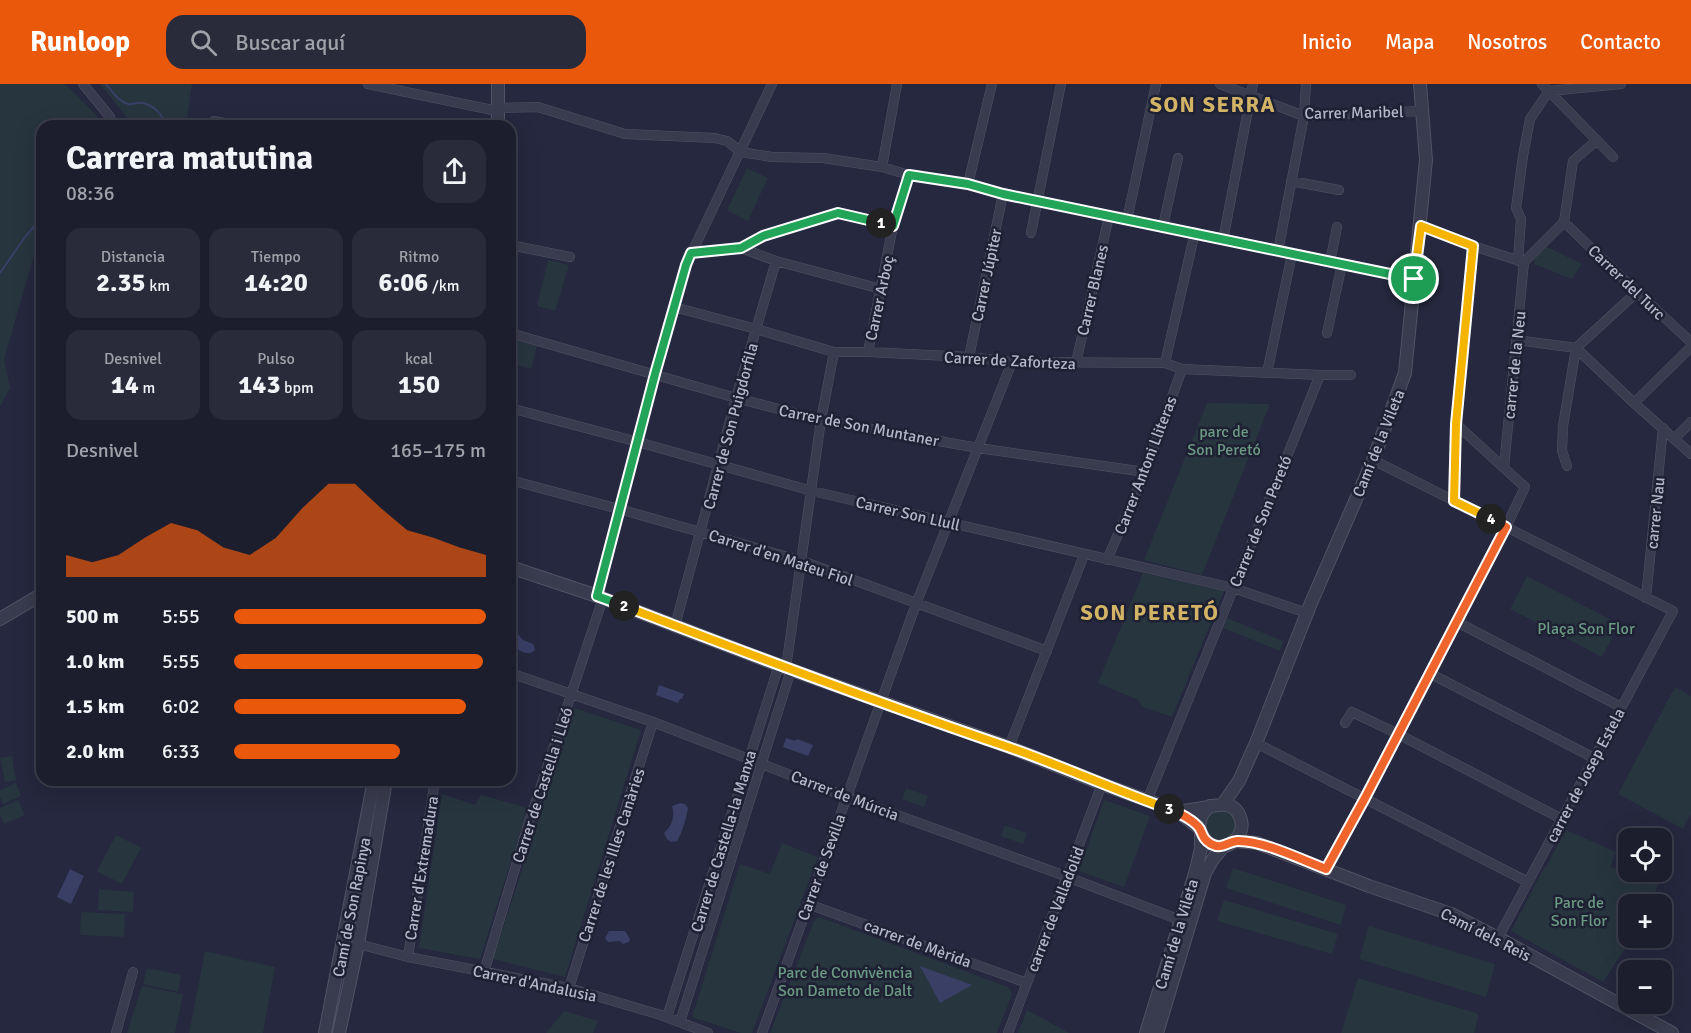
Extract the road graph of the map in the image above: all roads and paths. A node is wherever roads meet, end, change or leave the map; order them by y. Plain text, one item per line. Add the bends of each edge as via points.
1 (83, 84) edge
2 (368, 84) edge
3 (498, 84) edge
4 (772, 84) edge
5 (897, 84) edge
6 (992, 84) edge
7 (1061, 84) edge
8 (1155, 84) edge
9 (1220, 84) edge
10 (1253, 84) edge
11 (1306, 84) edge
12 (1420, 84) edge
13 (1622, 84) edge
14 (1545, 87) edge
15 (420, 89) edge
16 (1251, 96) junction
17 (497, 109) junction
18 (1422, 111) junction
19 (1304, 116) junction
20 (111, 120) edge
21 (498, 120) edge
22 (1597, 140) junction
23 (741, 152) junction
24 (1613, 157) dead end
25 (1178, 158) dead end
26 (882, 167) junction
27 (909, 175) junction
28 (1291, 181) junction
29 (968, 184) junction
30 (1339, 190) dead end
31 (1003, 194) junction
32 (1037, 201) junction
33 (1109, 216) junction
34 (1127, 220) junction
35 (1564, 222) junction
36 (893, 226) junction
37 (1163, 226) junction
38 (1421, 226) junction
39 (1337, 227) dead end
40 (1195, 232) junction
41 (1031, 233) dead end
42 (1223, 240) junction
43 (516, 246) edge
44 (1473, 246) junction
45 (741, 248) junction
46 (1278, 251) junction
47 (691, 253) junction
48 (1292, 254) junction
49 (570, 257) dead end
50 (776, 261) junction
51 (1330, 262) junction
52 (1521, 262) junction
53 (1342, 264) junction
54 (1414, 279) junction
55 (880, 289) junction
56 (1637, 292) junction
57 (674, 307) junction
58 (756, 329) junction
59 (1327, 333) dead end
60 (516, 335) edge
61 (1516, 340) junction
62 (1691, 342) edge
63 (1691, 347) edge
64 (1576, 348) junction
65 (834, 352) junction
66 (868, 352) junction
67 (969, 357) junction
68 (1012, 362) junction
69 (1076, 363) junction
70 (1165, 363) junction
71 (1182, 369) junction
72 (1267, 373) junction
73 (655, 374) junction
74 (1320, 375) junction
75 (1351, 375) dead end
76 (736, 398) junction
77 (1634, 403) junction
78 (516, 410) edge
79 (821, 420) junction
80 (1691, 422) edge
81 (1456, 424) junction
82 (1663, 428) junction
83 (1675, 438) junction
84 (638, 442) junction
85 (978, 447) junction
86 (1691, 454) edge
87 (1372, 459) junction
88 (719, 465) junction
89 (1567, 466) dead end
90 (1504, 467) junction
91 (1145, 471) junction
92 (516, 482) edge
93 (812, 491) junction
94 (1454, 501) junction
95 (620, 509) junction
96 (949, 523) junction
97 (1506, 527) junction
98 (700, 532) junction
99 (1084, 555) junction
100 (1107, 560) junction
101 (802, 561) junction
102 (516, 569) edge
103 (1233, 588) junction
104 (36, 596) edge
105 (600, 597) junction
106 (1646, 598) junction
107 (916, 604) junction
108 (1306, 613) junction
109 (0, 619) edge
110 (1456, 622) junction
111 (675, 626) junction
112 (1047, 651) junction
113 (785, 668) junction
114 (1429, 673) junction
115 (516, 674) edge
116 (572, 694) junction
117 (880, 702) junction
118 (1621, 707) junction
119 (653, 722) junction
120 (1346, 723) dead end
121 (1398, 734) junction
122 (1256, 742) junction
123 (1009, 747) junction
124 (1594, 758) junction
125 (748, 759) junction
126 (763, 764) junction
127 (1239, 781) junction
128 (1102, 784) junction
129 (373, 786) edge
130 (385, 786) edge
131 (434, 786) edge
132 (847, 796) junction
133 (1365, 798) junction
134 (1147, 801) junction
135 (1216, 805) junction
136 (1179, 812) junction
137 (1240, 819) junction
138 (1562, 819) junction
139 (1200, 831) junction
140 (1257, 843) junction
141 (1229, 844) junction
142 (1326, 869) junction
143 (1066, 876) junction
144 (1528, 882) junction
145 (808, 904) junction
146 (1179, 920) junction
147 (1498, 938) junction
148 (358, 944) junction
149 (408, 957) junction
150 (133, 972) dead end
151 (484, 972) junction
152 (1027, 983) junction
153 (568, 988) junction
154 (667, 1017) junction
155 (680, 1022) junction
156 (116, 1033) edge
157 (325, 1033) edge
158 (339, 1033) edge
159 (708, 1033) edge
160 (762, 1033) edge
161 (1008, 1033) edge
162 (1146, 1033) edge
163 (1157, 1033) edge
164 (1672, 1033) edge

1 - 20 street
2 - 15 street
3 - 17 street
4 - 23 street, Carrer de Castella i Lleó
5 - 26 street
6 - 29 street
7 - 32 street
8 - 34 street
9 - 16 street, Carrer Maribel
10 - 16 street
11 - 19 street
12 - 18 street, Camí de la Vileta
13 - 14 street
14 - 22 street
14 - 52 street, carrer de la Neu via 1530,119 1524,146 1516,208 1521,219
15 - 17 street
16 - 19 street, Carrer Maribel
16 - 42 street
17 - 21 street
17 - 23 street via 538,107 625,134 715,138 727,141
18 - 19 street, Carrer Maribel
18 - 38 street, Camí de la Vileta via 1426,160
19 - 28 street
22 - 24 street
22 - 35 street via 1573,160
23 - 26 street
23 - 47 street, Carrer de Castella i Lleó
25 - 37 street
26 - 27 street
27 - 29 street
27 - 36 street, Carrer Arboç
28 - 30 street
28 - 46 street
29 - 31 street
31 - 32 street
31 - 67 street, Carrer Júpiter
32 - 33 street
32 - 41 street
33 - 34 street
33 - 69 street, Carrer Blanes
34 - 37 street
35 - 52 street
35 - 56 street, Carrer del Turc
36 - 45 street via 838,213 763,236
36 - 55 street, Carrer Arboç
37 - 40 street
38 - 44 street
38 - 54 street, Camí de la Vileta
39 - 51 street
40 - 42 street
40 - 70 street
42 - 46 street
43 - 49 street
44 - 52 street
44 - 81 street
45 - 47 street
45 - 50 street
46 - 48 street
47 - 57 street, Carrer de Castella i Lleó
48 - 51 street
48 - 72 street
50 - 55 street
50 - 58 street, Carrer de Son Puigdorfila
51 - 53 street
52 - 61 street, carrer de la Neu
53 - 54 street
53 - 59 street
54 - 87 street, Camí de la Vileta via 1405,374
55 - 66 street, Carrer Arboç
56 - 62 street, Carrer del Turc
56 - 64 street
57 - 58 street, Carrer de Zaforteza
57 - 73 street, Carrer de Castella i Lleó
58 - 65 street, Carrer de Zaforteza
58 - 76 street, Carrer de Son Puigdorfila
60 - 73 street, Carrer de Son Muntaner
61 - 64 street
61 - 90 street, carrer de la Neu
63 - 77 street
64 - 77 street
64 - 89 street via 1563,426 1562,451
65 - 66 street, Carrer de Zaforteza
65 - 79 street
66 - 67 street, Carrer de Zaforteza
67 - 68 street, Carrer de Zaforteza
68 - 69 street, Carrer de Zaforteza
68 - 85 street, Carrer de Sevilla
69 - 70 street, Carrer de Zaforteza
70 - 71 street, Carrer de Zaforteza
71 - 72 street, Carrer de Zaforteza
71 - 91 street, Carrer Antoni Lliteras
72 - 74 street, Carrer de Zaforteza
73 - 76 street, Carrer de Son Muntaner
73 - 84 street, Carrer de Castella i Lleó
74 - 75 street, Carrer de Zaforteza
74 - 103 street, Carrer de Son Peretó
76 - 79 street, Carrer de Son Muntaner
76 - 88 street, Carrer de Son Puigdorfila
77 - 82 street
78 - 84 street, Carrer Son Llull
79 - 85 street, Carrer de Son Muntaner
79 - 93 street
80 - 83 street
81 - 90 street
81 - 94 street
82 - 83 street
82 - 106 street, carrer Nau
83 - 86 street
84 - 88 street, Carrer Son Llull
84 - 95 street, Carrer de Castella i Lleó
85 - 91 street, Carrer de Son Muntaner
85 - 96 street, Carrer de Sevilla
87 - 94 street
87 - 108 street, Camí de la Vileta
88 - 93 street, Carrer Son Llull
88 - 98 street, Carrer de Son Puigdorfila
90 - 97 street via 1525,487
91 - 100 street, Carrer Antoni Lliteras
92 - 95 street, Carrer d'en Mateu Fiol
93 - 96 street, Carrer Son Llull
93 - 101 street
94 - 97 street
95 - 98 street, Carrer d'en Mateu Fiol
95 - 105 street, Carrer de Castella i Lleó
96 - 99 street, Carrer Son Llull
96 - 107 street, Carrer de Sevilla
97 - 106 street
97 - 110 street
98 - 101 street, Carrer d'en Mateu Fiol
98 - 111 street, Carrer de Son Puigdorfila
99 - 100 street, Carrer Son Llull
99 - 112 street
100 - 103 street, Carrer Son Llull
101 - 107 street, Carrer d'en Mateu Fiol
101 - 113 street
102 - 105 street
103 - 108 street, Carrer Son Llull
103 - 134 street, Carrer de Son Peretó
104 - 109 street
105 - 111 street
105 - 116 street, Carrer de Castella i Lleó
106 - 118 street, carrer de Josep Estela via 1673,611
107 - 112 street, Carrer d'en Mateu Fiol
107 - 117 street, Carrer de Sevilla
108 - 122 street, Camí de la Vileta
110 - 114 street
110 - 118 street
111 - 113 street
112 - 123 street
113 - 117 street
113 - 125 street, Carrer de Castella-la Manxa
113 - 126 street, Carrer de Castella-la Manxa
114 - 121 street
114 - 124 street
115 - 116 street, Carrer de Múrcia
116 - 119 street, Carrer de Múrcia
116 - 151 street, Carrer de Castella i Lleó
117 - 123 street
117 - 132 street, Carrer de Sevilla
118 - 124 street, carrer de Josep Estela
119 - 125 street, Carrer de Múrcia
119 - 153 street, Carrer de les Illes Canàries
120 - 121 street via 1352,712
121 - 133 street
121 - 138 street
122 - 127 street, Camí de la Vileta
122 - 133 street
123 - 128 street
124 - 138 street, carrer de Josep Estela
125 - 126 street, Carrer de Múrcia
125 - 154 street, Carrer de Castella-la Manxa
126 - 132 street, Carrer de Múrcia
126 - 155 street, Carrer de Castella-la Manxa
127 - 135 street, Camí de la Vileta
127 - 137 street, Camí de la Vileta
128 - 134 street
128 - 143 street, carrer de Valladolid
129 - 157 street, Camí de Son Rapinya
130 - 148 street, Camí de Son Rapinya
131 - 149 street, Carrer d'Extremadura
132 - 143 street, Carrer de Múrcia
132 - 145 street, Carrer de Sevilla
133 - 142 street
133 - 144 street
134 - 136 street
135 - 136 street
135 - 137 street via 1229,805
135 - 139 street via 1201,816
136 - 139 street
137 - 140 street, Camí dels Reis
137 - 141 street via 1239,837
138 - 144 street, carrer de Josep Estela
139 - 141 street via 1209,843
139 - 146 street, Camí de la Vileta via 1196,870
140 - 141 street, Camí dels Reis
140 - 142 street, Camí dels Reis
141 - 163 street, Camí de la Vileta via 1205,873
142 - 147 street, Camí dels Reis via 1451,914
143 - 146 street, Carrer de Múrcia
143 - 152 street, carrer de Valladolid
144 - 147 street, carrer de Josep Estela
145 - 152 street, carrer de Mèrida
145 - 160 street, Carrer de Sevilla
146 - 162 street, Camí de la Vileta
147 - 164 street, Camí dels Reis
148 - 149 street, Carrer d'Andalusia
148 - 158 street, Camí de Son Rapinya
149 - 151 street, Carrer d'Andalusia
150 - 156 street
151 - 153 street, Carrer d'Andalusia
152 - 161 street, carrer de Valladolid
153 - 154 street, Carrer d'Andalusia
154 - 155 street, Carrer d'Andalusia
155 - 159 street, Carrer d'Andalusia

